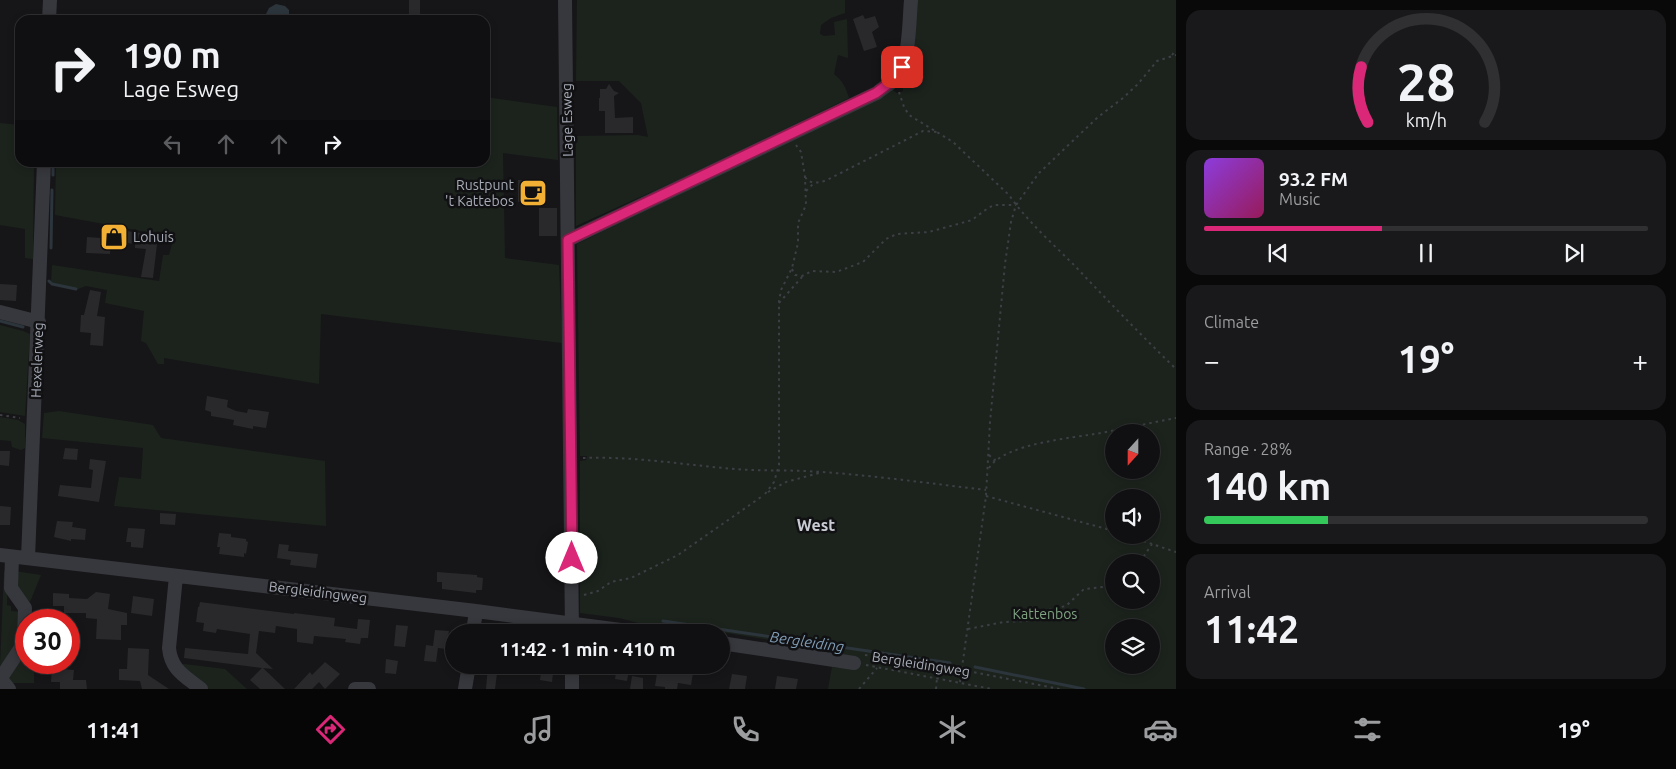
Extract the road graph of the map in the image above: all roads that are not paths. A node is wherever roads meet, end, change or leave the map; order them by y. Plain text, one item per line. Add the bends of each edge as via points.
1 (50, 0) edge
2 (565, 0) edge
3 (911, 0) edge
4 (49, 15) edge
5 (44, 167) edge
6 (568, 240) junction
7 (0, 312) edge
8 (39, 322) junction
9 (6, 556) edge
10 (28, 558) junction
11 (176, 576) junction
12 (476, 611) junction
13 (474, 624) edge
14 (545, 624) edge
15 (572, 624) edge
16 (730, 644) edge
17 (859, 659) road end
18 (468, 674) edge
19 (572, 674) edge
20 (9, 689) edge
21 (201, 689) edge
22 (355, 689) edge
23 (369, 689) edge
24 (465, 689) edge
25 (572, 689) edge

1 - 4 street
2 - 6 street, Lage Esweg
3 - 6 street via 902,67 896,78 876,93
5 - 8 street, Hexelerweg
6 - 15 street, Lage Esweg
7 - 8 street
8 - 10 street, Hexelerweg
9 - 10 street, Bergleidingweg
9 - 20 street via 11,588 25,611 23,644 1,679
10 - 11 street, Bergleidingweg
11 - 12 street, Bergleidingweg
11 - 21 street via 170,659 174,667
12 - 13 street
12 - 14 street, Bergleidingweg
16 - 17 street, Bergleidingweg
18 - 24 street
19 - 25 street
22 - 23 street

